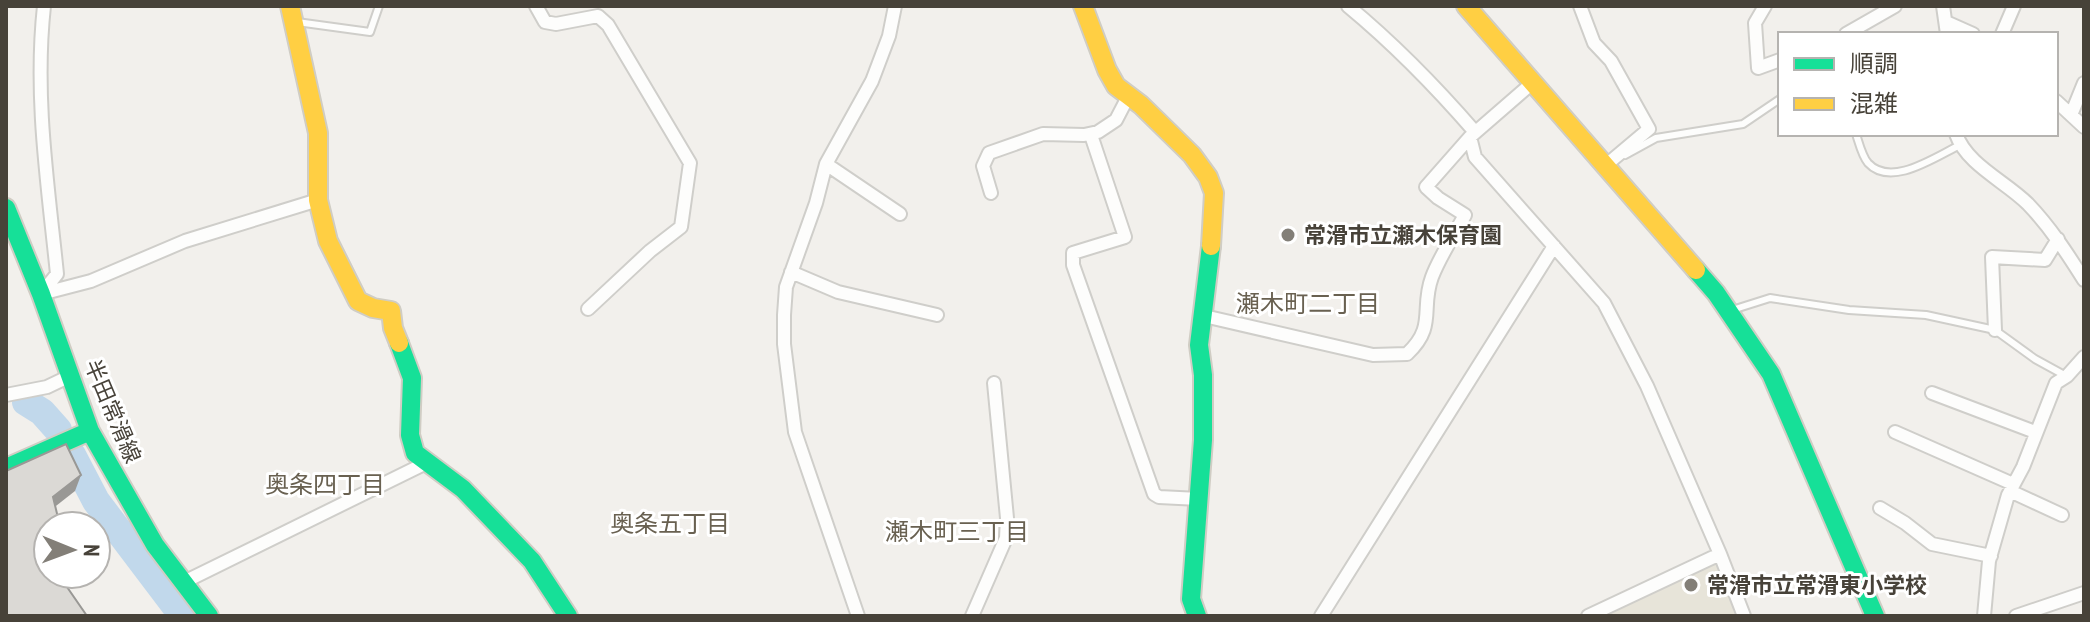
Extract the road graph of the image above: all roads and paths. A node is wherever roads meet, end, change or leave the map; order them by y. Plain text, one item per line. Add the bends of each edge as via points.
1 (44, 6) edge
2 (379, 6) edge
3 (536, 6) edge
4 (895, 6) edge
5 (1083, 6) edge
6 (1348, 6) edge
7 (1466, 6) edge
8 (1580, 6) edge
9 (1765, 6) edge
10 (1895, 6) edge
11 (1943, 6) edge
12 (2014, 6) edge
13 (292, 14) edge
14 (1946, 28) edge
15 (1850, 32) edge
16 (2003, 32) edge
17 (1778, 61) edge
18 (2084, 83) edge
19 (1531, 84) junction
20 (1129, 95) junction
21 (1778, 100) edge
22 (2058, 103) edge
23 (2071, 115) junction
24 (2084, 127) edge
25 (1472, 134) junction
26 (1091, 135) junction
27 (1857, 136) edge
28 (1958, 140) edge
29 (1609, 162) junction
30 (826, 164) junction
31 (991, 193) dead end
32 (318, 200) junction
33 (6, 208) edge
34 (900, 214) dead end
35 (2058, 239) junction
36 (1554, 246) junction
37 (791, 272) junction
38 (2084, 280) edge
39 (41, 294) junction
40 (588, 309) dead end
41 (1729, 312) junction
42 (937, 315) dead end
43 (1204, 316) junction
44 (1995, 330) junction
45 (2084, 357) edge
46 (70, 376) junction
47 (2067, 376) junction
48 (994, 383) dead end
49 (8, 393) edge
50 (1932, 393) dead end
51 (90, 431) junction
52 (1895, 432) dead end
53 (2035, 432) junction
54 (426, 463) junction
55 (6, 468) edge
56 (2012, 488) junction
57 (1199, 499) junction
58 (1880, 508) dead end
59 (2062, 515) dead end
60 (1720, 554) junction
61 (1991, 556) junction
62 (182, 583) junction
63 (2084, 593) edge
64 (209, 616) edge
65 (568, 616) edge
66 (858, 616) edge
67 (972, 616) edge
68 (1197, 616) edge
69 (1321, 616) edge
70 (1588, 616) edge
71 (1744, 616) edge
72 (1875, 616) edge
73 (1984, 616) edge
74 (2016, 616) edge

1 - 39 street via 41,125 57,274
2 - 13 lane via 370,32
3 - 40 street via 545,22 598,16 608,25 690,163 681,227
4 - 30 street via 872,81
5 - 20 street via 1107,70
6 - 25 street via 1429,80
7 - 19 street
8 - 29 street via 1594,43 1611,61 1649,129
9 - 17 street via 1755,23 1758,68
10 - 15 street
11 - 14 street
12 - 16 street
13 - 32 street via 318,133
18 - 23 street
19 - 25 street
19 - 29 street
20 - 26 street via 1116,120
20 - 43 street via 1192,155 1212,185 1215,204
21 - 29 lane via 1743,124 1656,138
22 - 23 street
23 - 24 street
25 - 36 street via 1475,157
25 - 43 street via 1426,187 1465,215 1432,277 1420,342 1407,354 1373,355
26 - 31 street via 1043,134 989,153 983,166
26 - 57 street via 1125,237 1073,253 1073,265 1154,494
27 - 28 lane via 1866,161 1879,172 1892,173
28 - 35 street
29 - 41 street
30 - 34 street
30 - 37 street
32 - 39 street via 199,236 91,281
32 - 54 street via 328,241 358,301 391,311 412,378 410,435 415,453
33 - 39 street, 半田常滑線
35 - 38 street
35 - 44 street via 2045,260 1992,257
36 - 60 street via 1604,303 1647,386
36 - 69 street
37 - 42 street via 838,292
37 - 66 street via 784,344 795,432
39 - 46 street, 半田常滑線
41 - 44 lane via 1770,298 1926,315
41 - 72 street via 1771,374
43 - 57 street via 1199,345
44 - 47 lane
45 - 47 street
46 - 49 street via 47,387
46 - 51 street, 半田常滑線
47 - 53 street via 2056,383
48 - 67 street via 1006,538
50 - 53 street
51 - 55 street
51 - 62 street, 半田常滑線
52 - 56 street
53 - 56 street
54 - 62 street
54 - 65 street via 463,489 532,561
56 - 59 street
56 - 61 street
57 - 68 street via 1191,599
58 - 61 street via 1932,544
60 - 70 street
60 - 71 street
61 - 73 street
62 - 64 street, 半田常滑線
63 - 74 street

